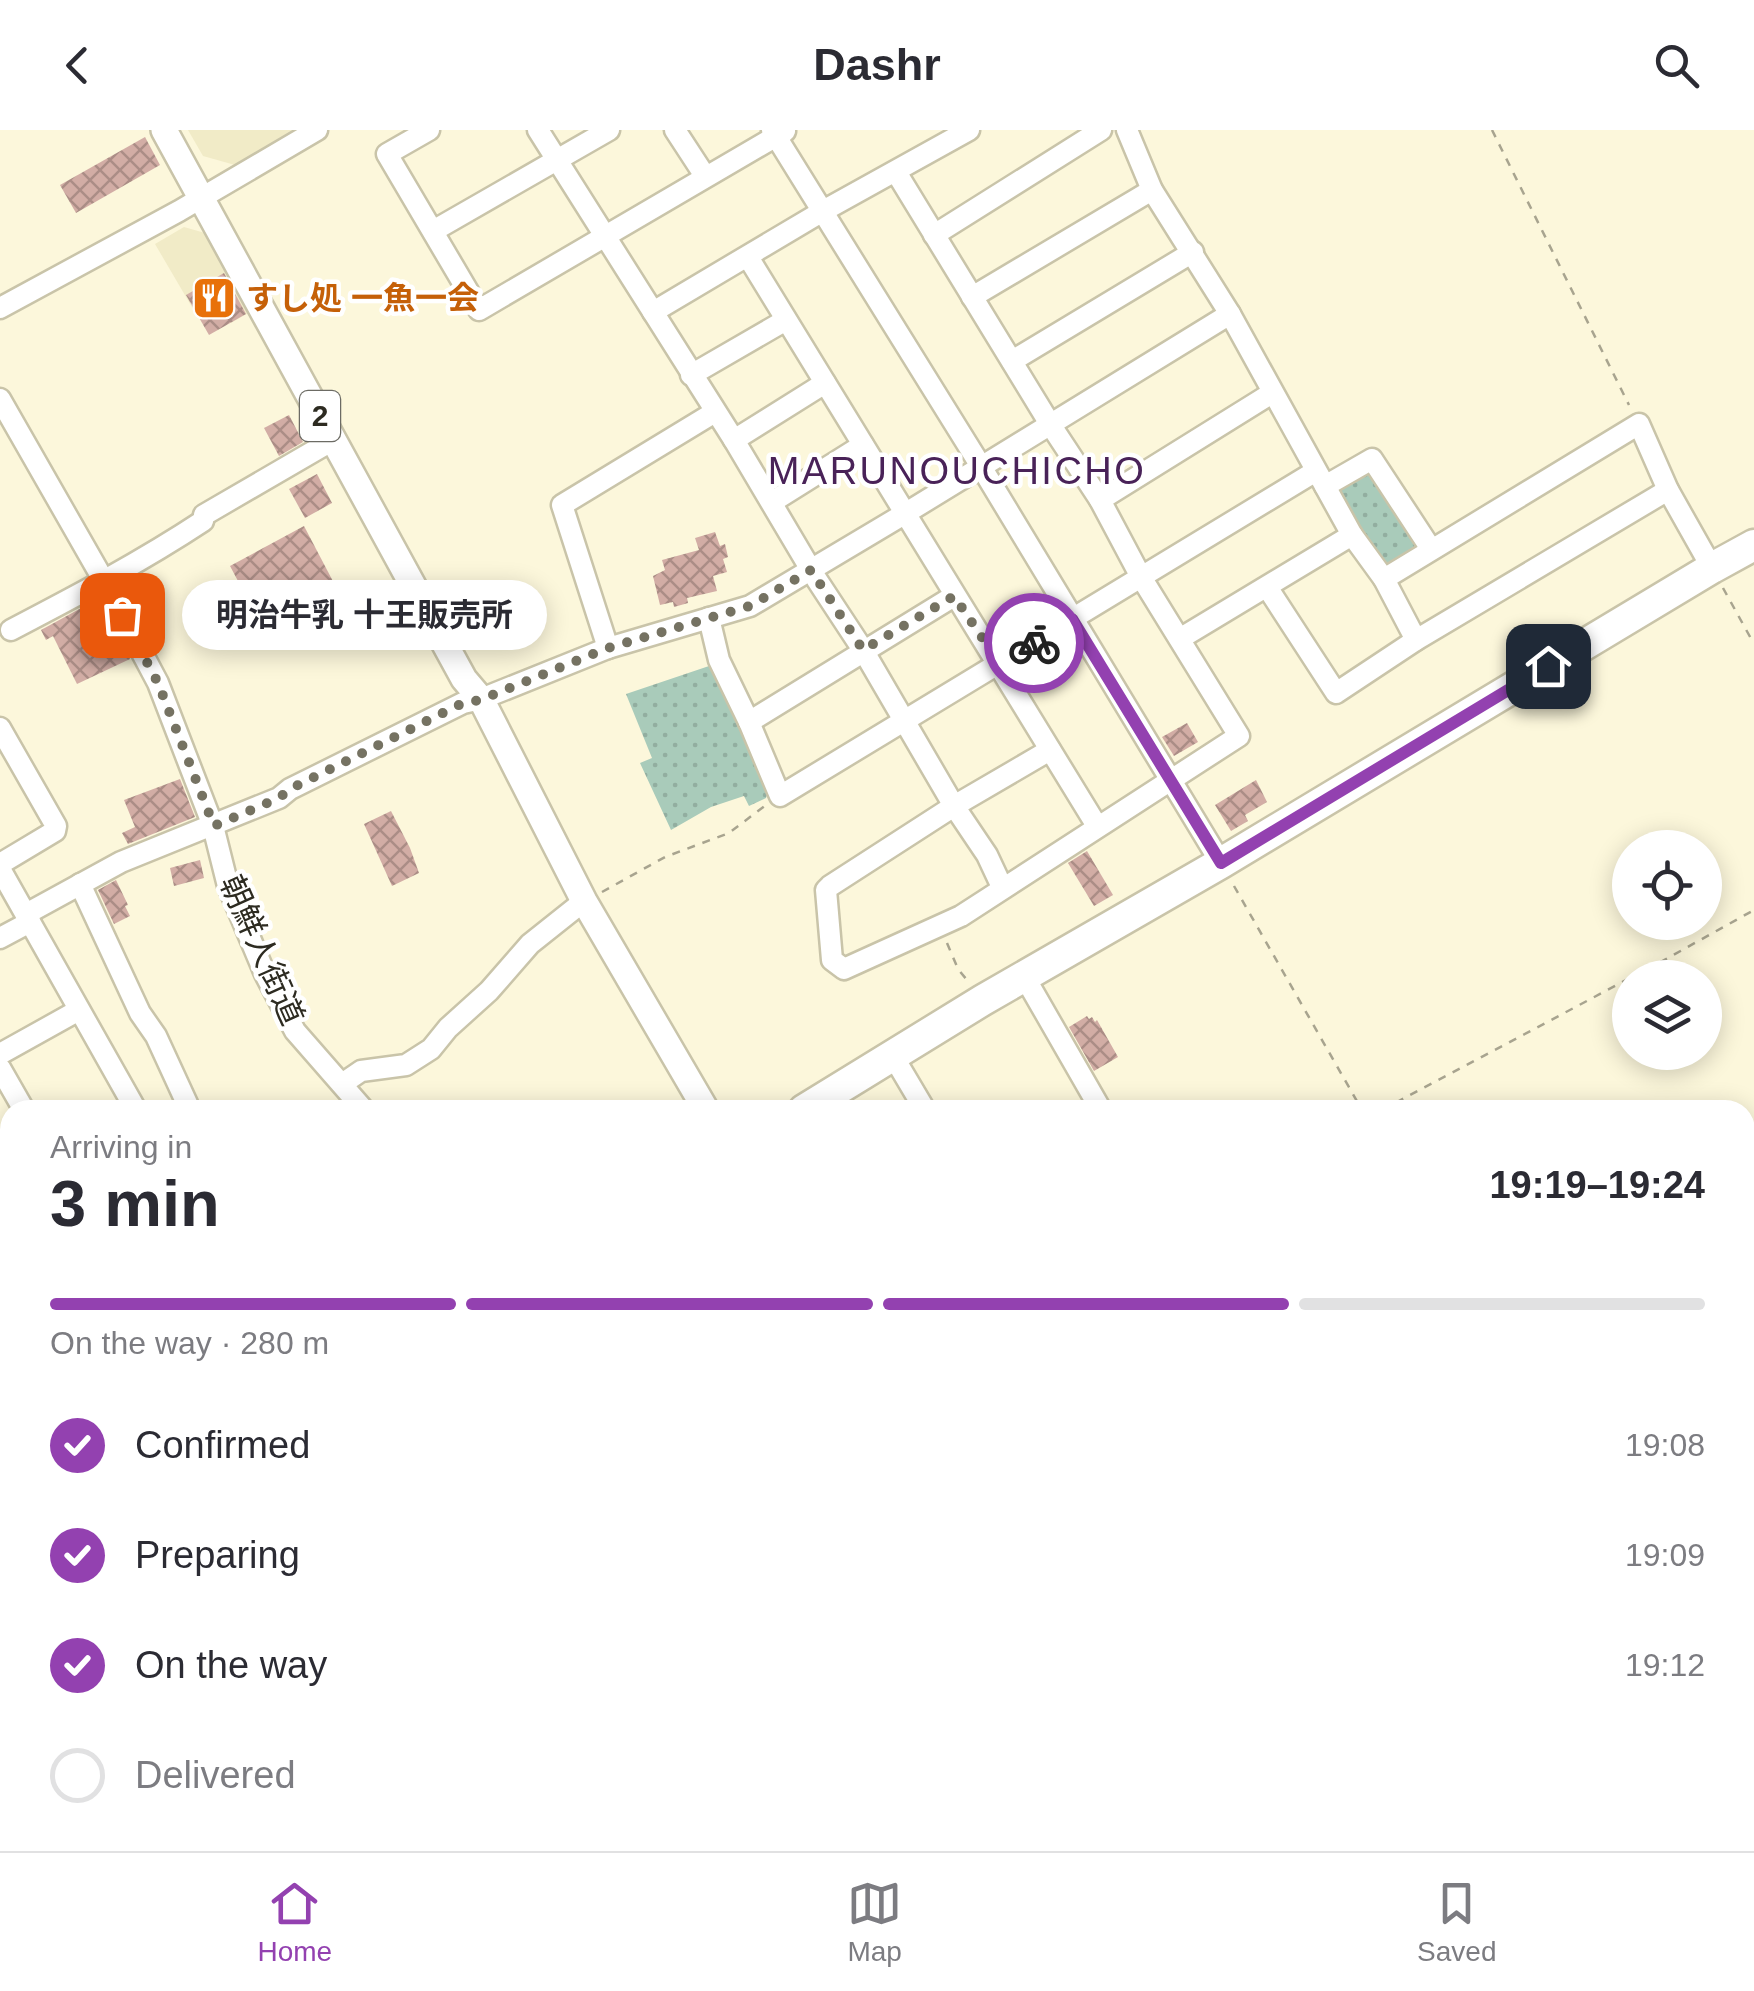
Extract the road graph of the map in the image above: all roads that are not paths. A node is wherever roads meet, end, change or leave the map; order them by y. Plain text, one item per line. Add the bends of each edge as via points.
1 (164, 130) edge
2 (317, 130) edge
3 (429, 130) edge
4 (538, 130) edge
5 (609, 130) edge
6 (675, 130) edge
7 (969, 130) edge
8 (1101, 130) edge
9 (1127, 130) edge
10 (778, 132) edge
11 (557, 160) junction
12 (896, 172) junction
13 (705, 176) junction
14 (1152, 190) junction
15 (201, 197) junction
16 (823, 211) junction
17 (433, 230) junction
18 (934, 235) junction
19 (606, 237) junction
20 (1193, 252) junction
21 (748, 257) junction
22 (972, 297) junction
23 (0, 308) edge
24 (653, 312) junction
25 (1230, 314) junction
26 (786, 320) junction
27 (1012, 361) junction
28 (691, 374) junction
29 (825, 383) junction
30 (1272, 393) junction
31 (0, 399) edge
32 (715, 412) junction
33 (1050, 424) junction
34 (333, 440) junction
35 (734, 440) junction
36 (863, 445) junction
37 (980, 466) junction
38 (1320, 478) junction
39 (1668, 490) junction
40 (1100, 500) junction
41 (772, 502) junction
42 (906, 514) junction
43 (1352, 535) junction
44 (1754, 545) edge
45 (1432, 549) junction
46 (1712, 568) junction
47 (811, 570) junction
48 (1141, 577) junction
49 (1384, 579) junction
50 (104, 581) junction
51 (1266, 587) junction
52 (954, 596) junction
53 (708, 618) junction
54 (1072, 619) junction
55 (11, 630) dead end
56 (1181, 638) junction
57 (1416, 640) junction
58 (608, 648) junction
59 (863, 650) junction
60 (1000, 664) junction
61 (480, 700) junction
62 (904, 721) junction
63 (749, 722) junction
64 (0, 728) edge
65 (1050, 750) junction
66 (1172, 780) junction
67 (954, 806) junction
68 (214, 826) junction
69 (1097, 826) junction
70 (1221, 863) junction
71 (0, 867) edge
72 (80, 884) junction
73 (1002, 887) junction
74 (584, 901) junction
75 (28, 918) junction
76 (0, 938) edge
77 (1024, 976) junction
78 (79, 1010) junction
79 (0, 1054) edge
80 (893, 1056) junction
81 (0, 1068) edge
82 (342, 1084) junction
83 (18, 1100) edge
84 (130, 1100) edge
85 (185, 1100) edge
86 (356, 1100) edge
87 (700, 1100) edge
88 (820, 1100) edge
89 (919, 1100) edge
90 (1095, 1100) edge

1 - 15 main road, 2
2 - 15 street
3 - 17 street via 387,154
4 - 11 street
5 - 11 street
6 - 13 street
7 - 12 street
8 - 18 street
9 - 14 street
10 - 13 street
10 - 16 street
11 - 17 street
11 - 19 street
12 - 16 street
12 - 18 street
13 - 19 street
14 - 20 street
14 - 22 street
15 - 23 street
15 - 34 main road, 2
16 - 21 street
16 - 37 street
17 - 19 street via 479,310
18 - 22 street
19 - 24 street
20 - 25 street
20 - 27 street
21 - 24 street
21 - 26 street
22 - 27 street
24 - 28 street
25 - 30 street
25 - 33 street
26 - 28 street
26 - 29 street
27 - 33 street
28 - 32 street
29 - 35 street
29 - 36 street
30 - 38 street
30 - 40 street
31 - 50 street, 朝鮮人街道
32 - 35 street
32 - 58 street via 562,505
33 - 37 street
33 - 40 street
34 - 50 street
34 - 61 main road, 2
35 - 41 street
36 - 41 street
36 - 42 street
37 - 42 street
37 - 54 street
38 - 43 street
38 - 45 street via 1372,460
38 - 48 street
39 - 45 street via 1639,424
39 - 46 street
39 - 57 street
40 - 48 street
41 - 47 street
42 - 47 street
42 - 52 street
43 - 49 street
43 - 51 street
44 - 46 highway
45 - 49 street
46 - 70 highway
47 - 53 street via 750,606
47 - 59 street
48 - 54 street
48 - 56 street
49 - 57 street
50 - 55 street
50 - 68 street, 朝鮮人街道 via 158,683
51 - 56 street
51 - 57 street via 1336,693
52 - 59 street
52 - 60 street
53 - 58 street
53 - 63 street via 719,660
54 - 60 street
54 - 66 street
56 - 66 street via 1239,736
58 - 61 street
59 - 62 street
59 - 63 street
60 - 62 street
60 - 65 street
61 - 68 street
61 - 74 main road, 2
62 - 63 street via 780,796
62 - 67 street
64 - 71 street via 56,826
65 - 67 street
65 - 69 street
66 - 69 street
66 - 70 street
67 - 73 street
67 - 73 street via 826,890 832,960 844,969 961,916
68 - 72 street
68 - 82 street, 朝鮮人街道 via 228,886 265,974 295,1031
69 - 73 street
70 - 77 highway
71 - 75 street
72 - 75 street
72 - 85 street
74 - 82 street via 530,944 431,1049 406,1066 362,1071
74 - 87 main road, 2
75 - 76 street
75 - 78 street
77 - 80 highway
77 - 90 street
78 - 79 street
78 - 84 street
80 - 88 highway
80 - 89 street
81 - 83 street
82 - 86 street, 朝鮮人街道

